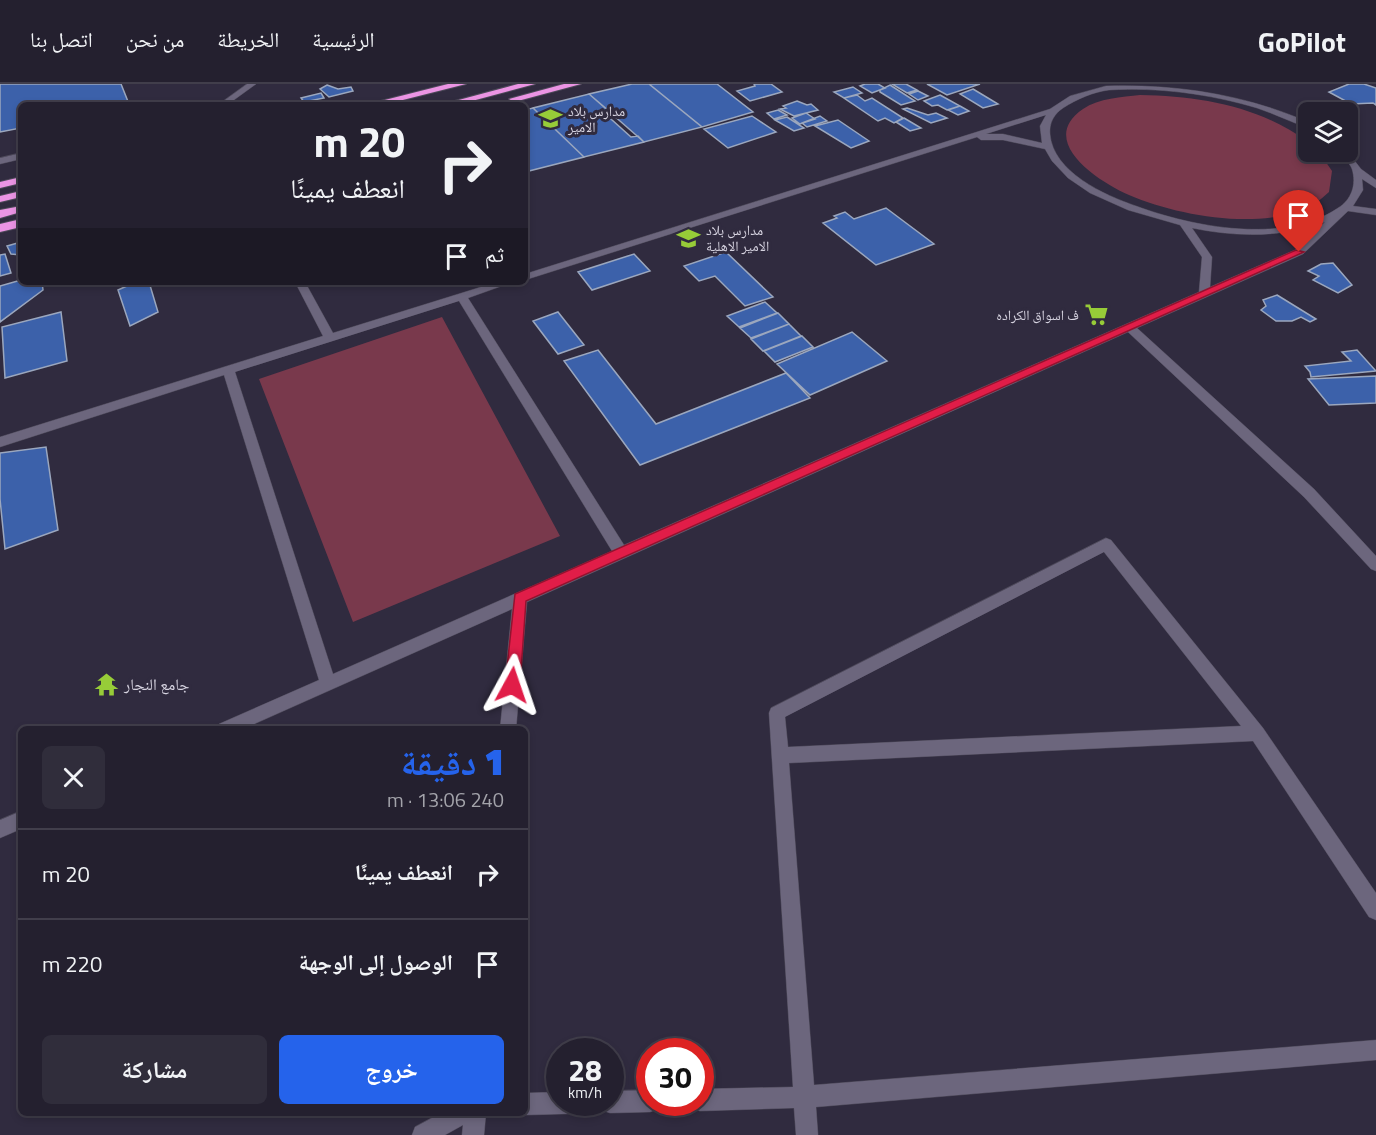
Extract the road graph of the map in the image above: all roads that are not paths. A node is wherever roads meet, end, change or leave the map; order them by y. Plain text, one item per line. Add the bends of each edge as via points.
1 (252, 84) edge
2 (461, 84) edge
3 (530, 84) edge
4 (576, 84) edge
5 (1193, 86) edge
6 (226, 102) edge
7 (383, 102) edge
8 (457, 102) edge
9 (503, 102) dead end
10 (1051, 111) junction
11 (1298, 120) edge
12 (966, 137) junction
13 (1045, 146) junction
14 (18, 157) edge
15 (0, 161) edge
16 (1351, 162) edge
17 (1357, 170) junction
18 (18, 181) edge
19 (0, 185) edge
20 (1376, 185) edge
21 (18, 195) edge
22 (0, 199) edge
23 (1349, 208) junction
24 (18, 210) edge
25 (1376, 212) edge
26 (0, 214) edge
27 (1339, 215) junction
28 (18, 224) edge
29 (1184, 224) junction
30 (0, 228) edge
31 (528, 276) edge
32 (302, 285) edge
33 (499, 285) edge
34 (1204, 293) junction
35 (462, 297) junction
36 (1129, 327) junction
37 (330, 339) junction
38 (229, 371) junction
39 (0, 442) edge
40 (621, 553) junction
41 (1376, 565) edge
42 (520, 598) junction
43 (328, 683) junction
44 (232, 726) edge
45 (508, 726) edge
46 (1257, 733) junction
47 (781, 755) junction
48 (18, 821) edge
49 (0, 829) edge
50 (1376, 910) edge
51 (1376, 1050) edge
52 (804, 1097) junction
53 (714, 1100) edge
54 (546, 1103) edge
55 (528, 1104) edge
56 (458, 1116) edge
57 (475, 1116) edge
58 (423, 1135) edge
59 (473, 1135) edge
60 (807, 1135) edge

1 - 6 street
2 - 7 highway
3 - 8 highway
4 - 9 highway
5 - 10 street via 1106,88 1073,97
5 - 11 street
10 - 12 street
10 - 13 street via 1043,127
12 - 13 street via 1003,137
12 - 31 street
13 - 29 street via 1057,164 1097,193 1143,213
14 - 15 street
16 - 17 street
17 - 20 street
17 - 23 street via 1358,196
18 - 19 highway
21 - 22 highway
23 - 25 street
23 - 27 street
24 - 26 highway
27 - 29 street via 1311,226 1274,232
27 - 34 street via 1299,252
28 - 30 highway
29 - 34 street via 1207,257
32 - 37 street
33 - 35 street
34 - 36 street
35 - 37 street
35 - 40 street
36 - 40 street
36 - 41 street via 1309,492
37 - 38 street
38 - 39 street
38 - 43 street
40 - 42 street
42 - 43 street
42 - 45 street
43 - 44 street
46 - 47 street
46 - 47 street via 1106,544 777,712
46 - 50 street
47 - 52 street
48 - 49 street
51 - 52 street
52 - 53 street
52 - 60 street
54 - 55 street
56 - 58 street
57 - 59 street

